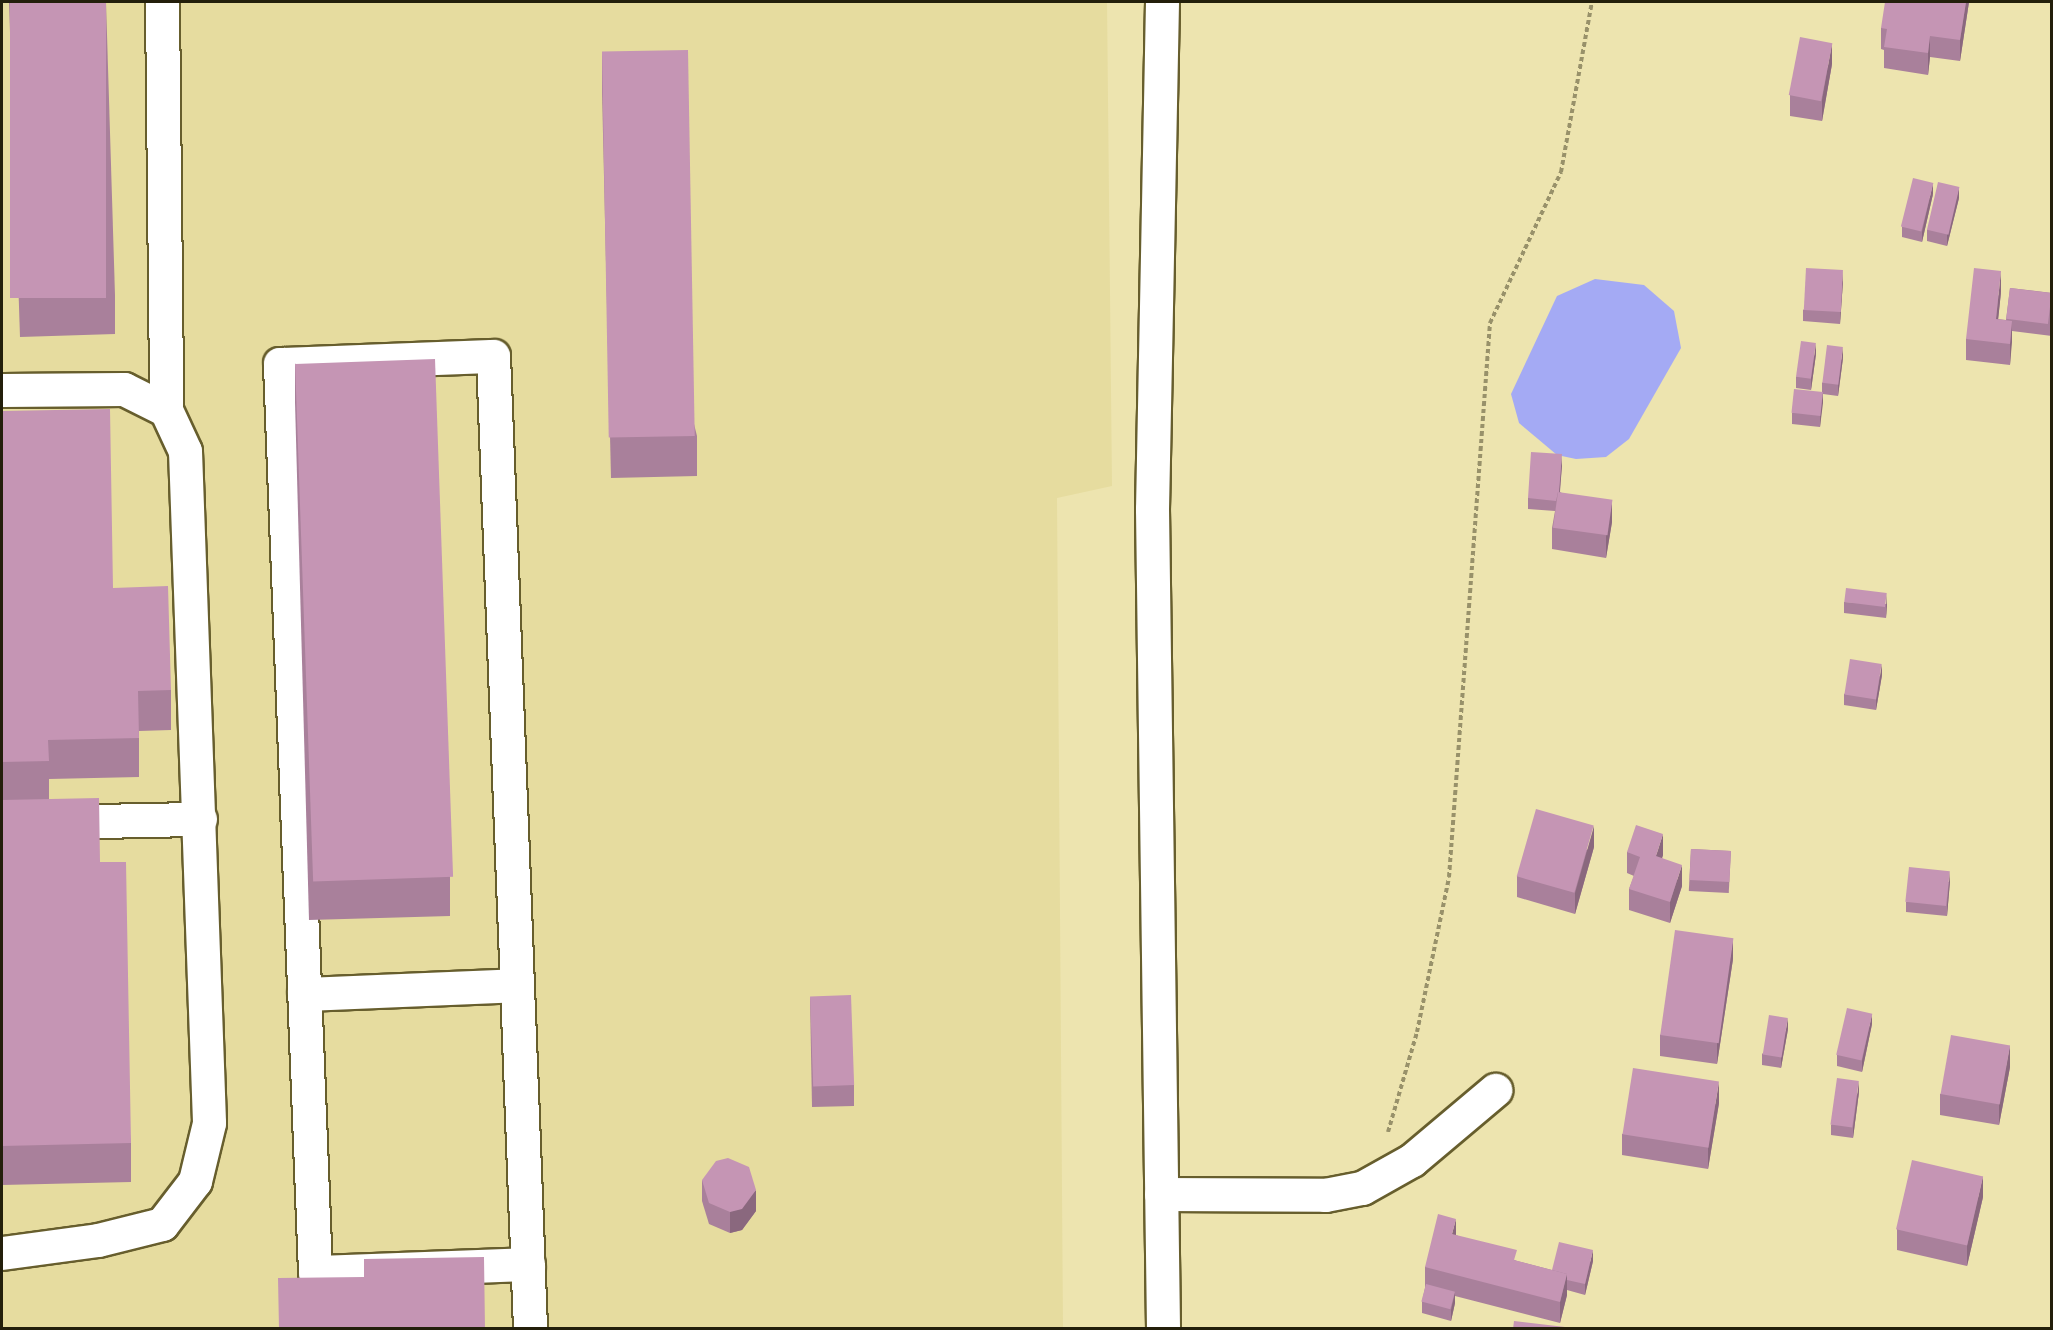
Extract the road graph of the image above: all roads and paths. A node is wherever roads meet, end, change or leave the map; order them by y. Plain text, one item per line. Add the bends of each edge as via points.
1 (162, 2) edge
2 (1162, 2) edge
3 (1592, 2) edge
4 (2, 390) edge
5 (166, 410) junction
6 (200, 819) junction
7 (2, 823) edge
8 (517, 985) junction
9 (304, 994) junction
10 (1495, 1090) dead end
11 (1386, 1139) dead end
12 (1161, 1194) junction
13 (2, 1253) edge
14 (528, 1264) junction
15 (530, 1329) edge
16 (1163, 1329) edge

1 - 5 street
2 - 12 street via 1152,509
3 - 11 path via 1561,172 1490,323 1449,877 1417,1032
4 - 5 street via 124,389
5 - 6 street via 185,451
6 - 7 street
6 - 13 street via 209,1123 195,1181 162,1224 98,1240
8 - 9 street
8 - 9 street via 493,356 280,364
8 - 14 street
9 - 14 street via 315,1272
10 - 12 street via 1412,1160 1362,1188 1324,1195
12 - 16 street
14 - 15 street

